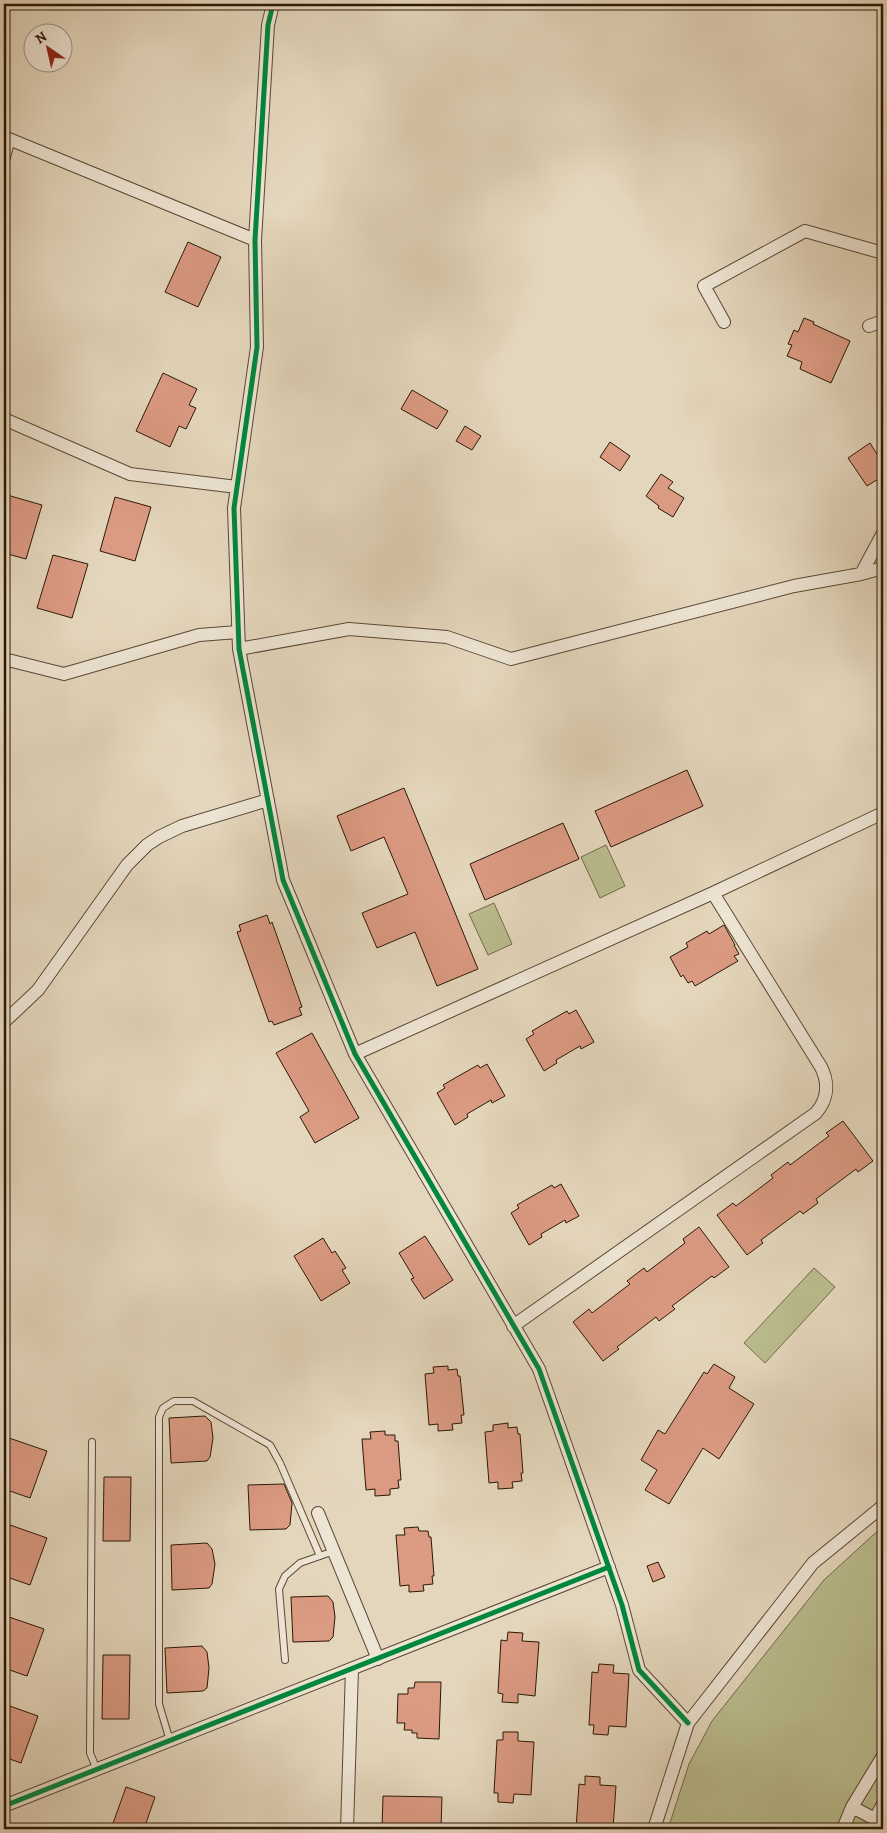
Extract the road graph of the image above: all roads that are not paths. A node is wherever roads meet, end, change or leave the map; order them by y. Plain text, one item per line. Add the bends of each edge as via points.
1 (272, 4) edge
2 (6, 138) edge
3 (4, 157) edge
4 (256, 240) junction
5 (883, 253) edge
6 (883, 321) edge
7 (724, 322) dead end
8 (869, 326) dead end
9 (4, 419) edge
10 (237, 487) junction
11 (883, 533) edge
12 (883, 568) edge
13 (861, 574) junction
14 (238, 632) junction
15 (239, 650) junction
16 (4, 659) edge
17 (268, 800) junction
18 (883, 813) edge
19 (713, 893) junction
20 (4, 1022) edge
21 (355, 1054) junction
22 (513, 1326) junction
23 (92, 1442) dead end
24 (883, 1506) edge
25 (318, 1513) dead end
26 (334, 1551) junction
27 (320, 1556) junction
28 (609, 1568) junction
29 (378, 1659) junction
30 (285, 1660) dead end
31 (352, 1669) junction
32 (688, 1722) junction
33 (170, 1741) junction
34 (883, 1756) edge
35 (97, 1770) junction
36 (883, 1804) edge
37 (4, 1806) edge
38 (852, 1807) junction
39 (879, 1823) edge
40 (347, 1829) edge
41 (654, 1829) edge
42 (843, 1829) edge

1 - 4 street via 268,25
2 - 3 street
2 - 4 street
4 - 10 street via 257,347
5 - 7 street via 805,231 704,286
6 - 8 street
9 - 10 street via 130,474
10 - 14 street via 234,508
11 - 13 street
12 - 13 street
13 - 15 street via 794,586 511,659 447,637 349,629
14 - 15 street
14 - 16 street via 199,635 64,674
15 - 17 street
17 - 20 street via 182,826 147,845 127,865 38,990
17 - 21 street via 283,880
18 - 19 street
19 - 21 street
19 - 22 street via 825,1074 827,1089 823,1103 808,1119
21 - 22 street
22 - 28 street via 539,1369
23 - 35 lane via 90,1753
24 - 32 street via 813,1563
25 - 26 street
26 - 27 lane
26 - 29 street
27 - 30 lane via 300,1563 285,1576 279,1589
27 - 33 lane via 270,1445 192,1401 174,1401 163,1408 159,1418 159,1704
28 - 29 street
28 - 32 street via 639,1670
29 - 31 street
31 - 33 street
31 - 40 street
32 - 41 street
33 - 35 street
34 - 38 street
35 - 37 street
36 - 39 street
38 - 39 street
38 - 42 street

